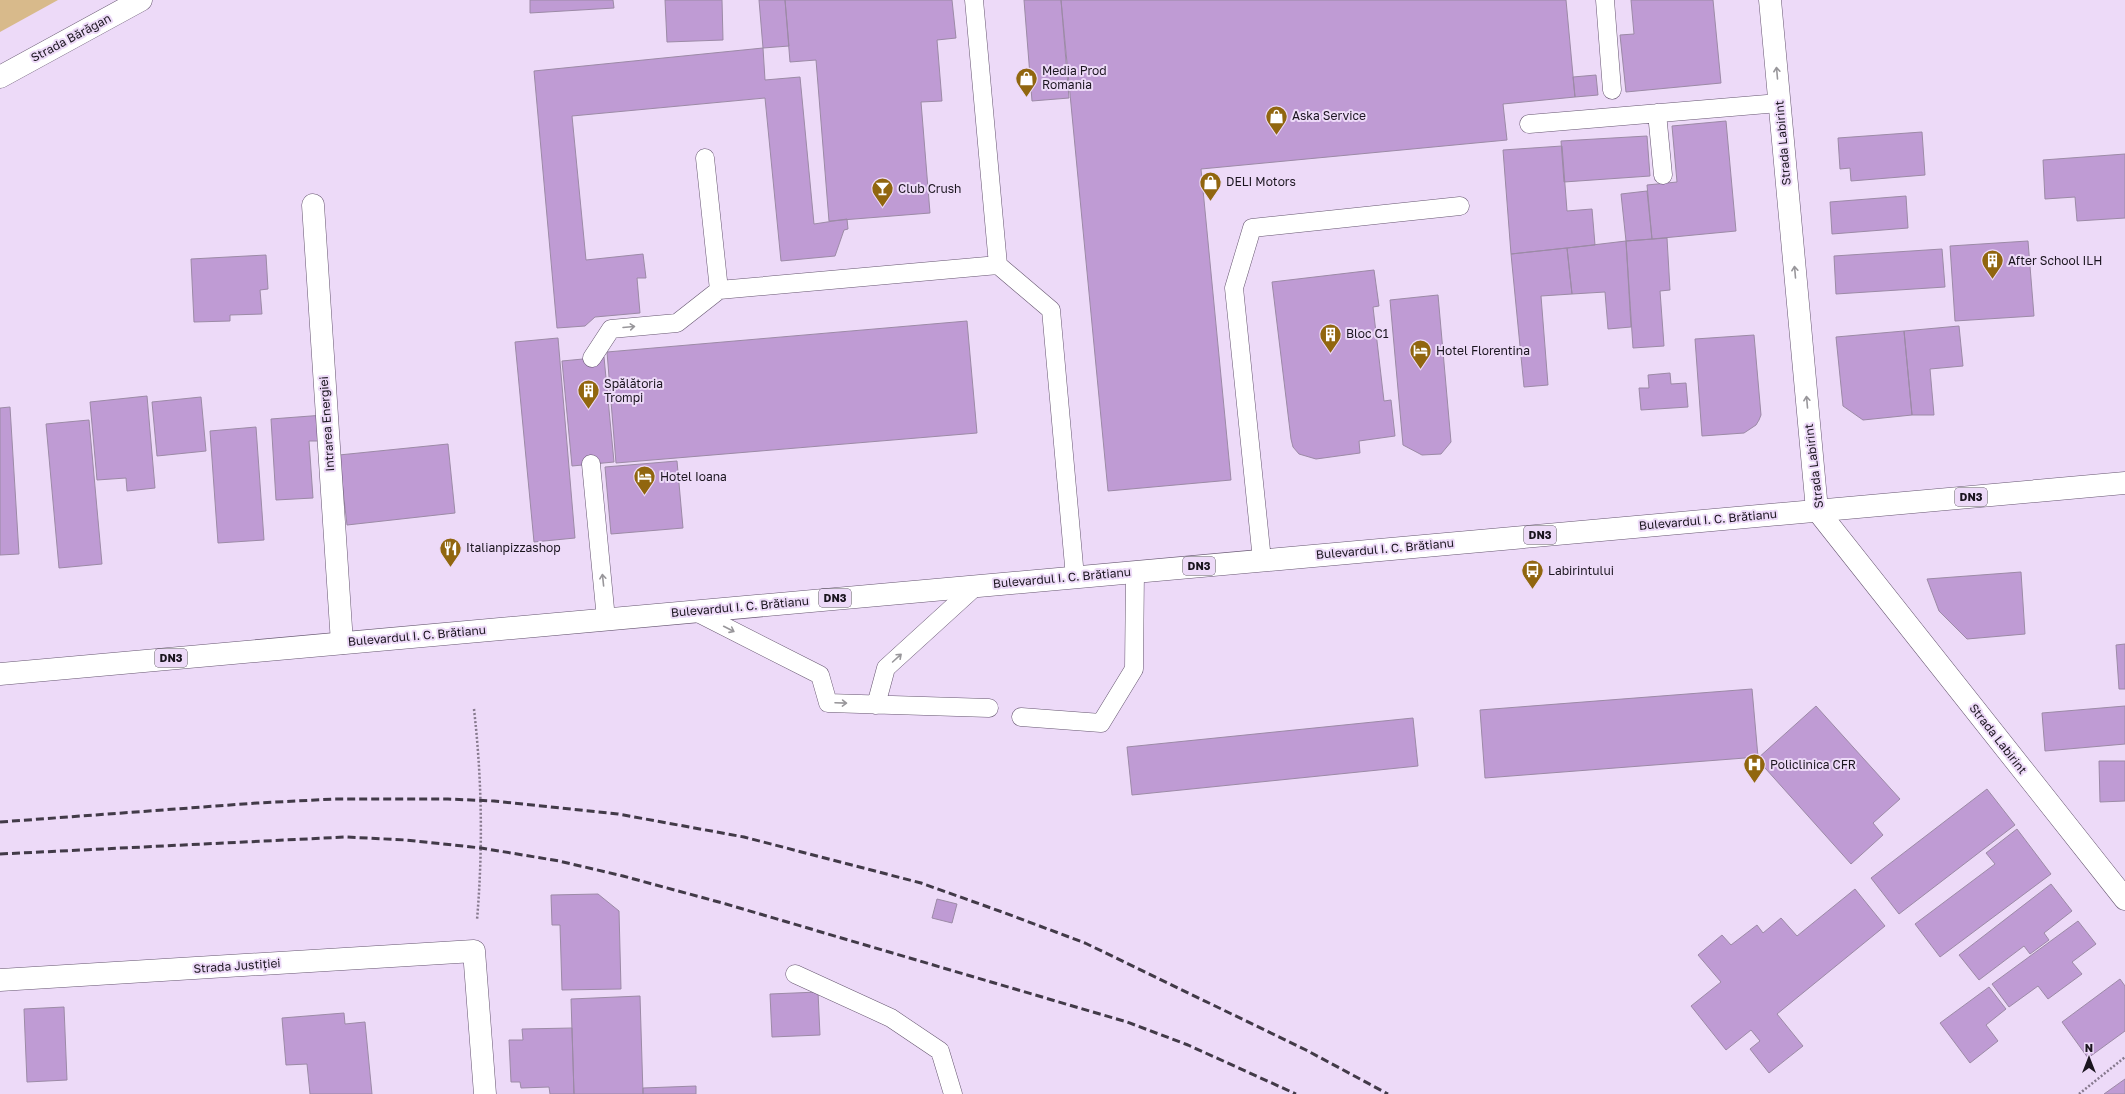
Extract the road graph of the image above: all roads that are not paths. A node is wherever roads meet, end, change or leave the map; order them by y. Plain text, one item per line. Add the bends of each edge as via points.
1 (141, 0) edge
2 (974, 0) edge
3 (1605, 0) edge
4 (1770, 0) edge
5 (0, 77) edge
6 (1612, 90) dead end
7 (1779, 103) junction
8 (1657, 113) junction
9 (1529, 124) dead end
10 (704, 158) dead end
11 (1663, 175) dead end
12 (313, 206) dead end
13 (1460, 206) dead end
14 (998, 265) junction
15 (718, 290) junction
16 (592, 358) dead end
17 (591, 464) dead end
18 (2125, 483) edge
19 (1817, 510) junction
20 (1262, 560) junction
21 (1135, 571) junction
22 (1076, 577) junction
23 (976, 586) junction
24 (694, 611) junction
25 (606, 619) junction
26 (342, 643) junction
27 (0, 674) edge
28 (876, 704) junction
29 (989, 708) dead end
30 (1021, 717) dead end
31 (2125, 899) edge
32 (795, 974) dead end
33 (0, 980) edge
34 (485, 1094) edge
35 (954, 1094) edge

1 - 5 street, Strada Bărăgan
2 - 14 lane
3 - 6 lane
7 -> 4 street, Strada Labirint
7 - 8 lane
19 -> 7 street, Strada Labirint
8 - 9 lane
8 - 11 lane
10 - 15 lane
12 - 26 street, Intrarea Energiei
13 - 20 lane via 1252,228 1234,288
14 - 15 lane
14 - 22 lane via 1051,310
16 -> 15 lane via 611,329 677,323
25 -> 17 lane
18 - 19 street, Bulevardul I. C. Brătianu / DN3
19 - 20 street, Bulevardul I. C. Brătianu / DN3
19 - 31 street, Strada Labirint
20 - 21 street, Bulevardul I. C. Brătianu / DN3
21 - 22 street, Bulevardul I. C. Brătianu / DN3
21 - 30 lane via 1134,669 1101,723
22 - 23 street, Bulevardul I. C. Brătianu / DN3
23 - 24 street, Bulevardul I. C. Brătianu / DN3
28 -> 23 lane via 886,668
24 - 25 street, Bulevardul I. C. Brătianu / DN3
24 -> 28 lane via 820,675 828,703
25 - 26 street, Bulevardul I. C. Brătianu / DN3
26 - 27 street, Bulevardul I. C. Brătianu / DN3
28 - 29 lane
32 - 35 lane via 891,1018 940,1051
33 - 34 street, Strada Justiției via 474,951

